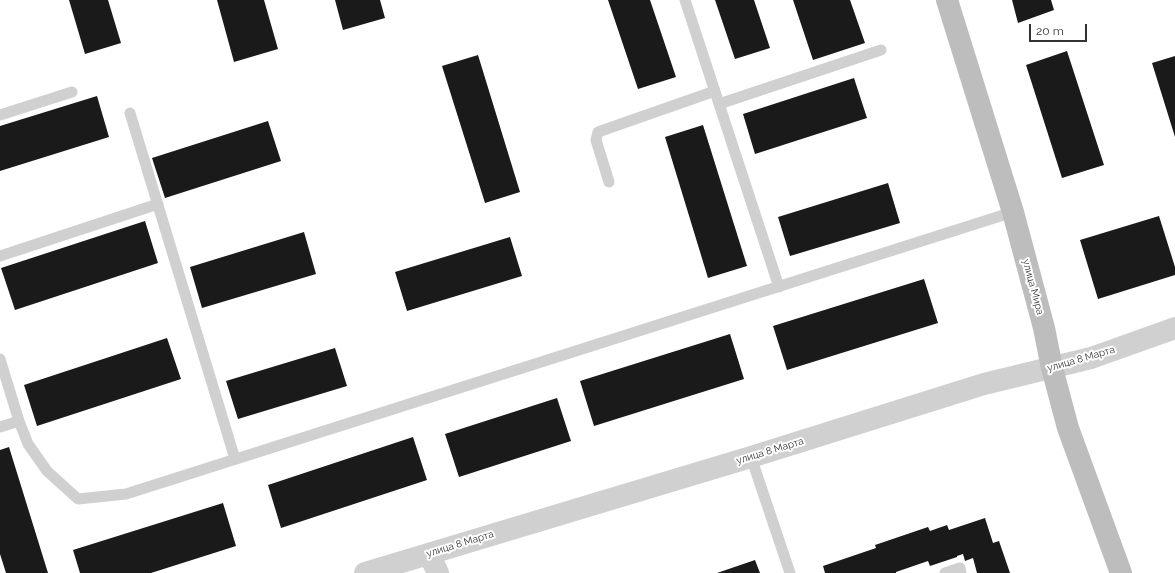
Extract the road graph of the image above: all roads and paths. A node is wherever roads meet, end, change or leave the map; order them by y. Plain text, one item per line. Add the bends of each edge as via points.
1 (686, 0) edge
2 (947, 0) edge
3 (880, 50) dead end
4 (72, 92) dead end
5 (715, 92) junction
6 (719, 104) junction
7 (130, 113) dead end
8 (0, 115) edge
9 (609, 182) dead end
10 (158, 204) junction
11 (1013, 212) junction
12 (0, 256) edge
13 (779, 286) junction
14 (1175, 328) edge
15 (0, 359) edge
16 (1052, 368) junction
17 (19, 421) junction
18 (0, 427) edge
19 (751, 457) junction
20 (235, 459) junction
21 (433, 563) edge
22 (365, 573) edge
23 (790, 573) edge
24 (945, 573) edge
25 (961, 573) edge
26 (1121, 573) edge

1 - 5 lane
2 - 11 main road, улица Мира
3 - 6 lane
4 - 8 lane
5 - 6 lane
5 - 9 lane via 598,132 596,140
6 - 13 lane
7 - 10 lane
10 - 12 lane
10 - 20 lane
11 - 13 lane
11 - 16 main road, улица Мира
13 - 20 lane
14 - 16 street, улица 8 Марта via 1091,358
15 - 17 lane
16 - 19 street, улица 8 Марта via 984,384
16 - 26 main road, улица Мира via 1068,428
17 - 18 lane
17 - 20 lane via 28,444 47,471 78,499 126,494
19 - 21 street, улица 8 Марта
19 - 23 lane
21 - 22 street, улица 8 Марта
24 - 25 lane via 960,568

